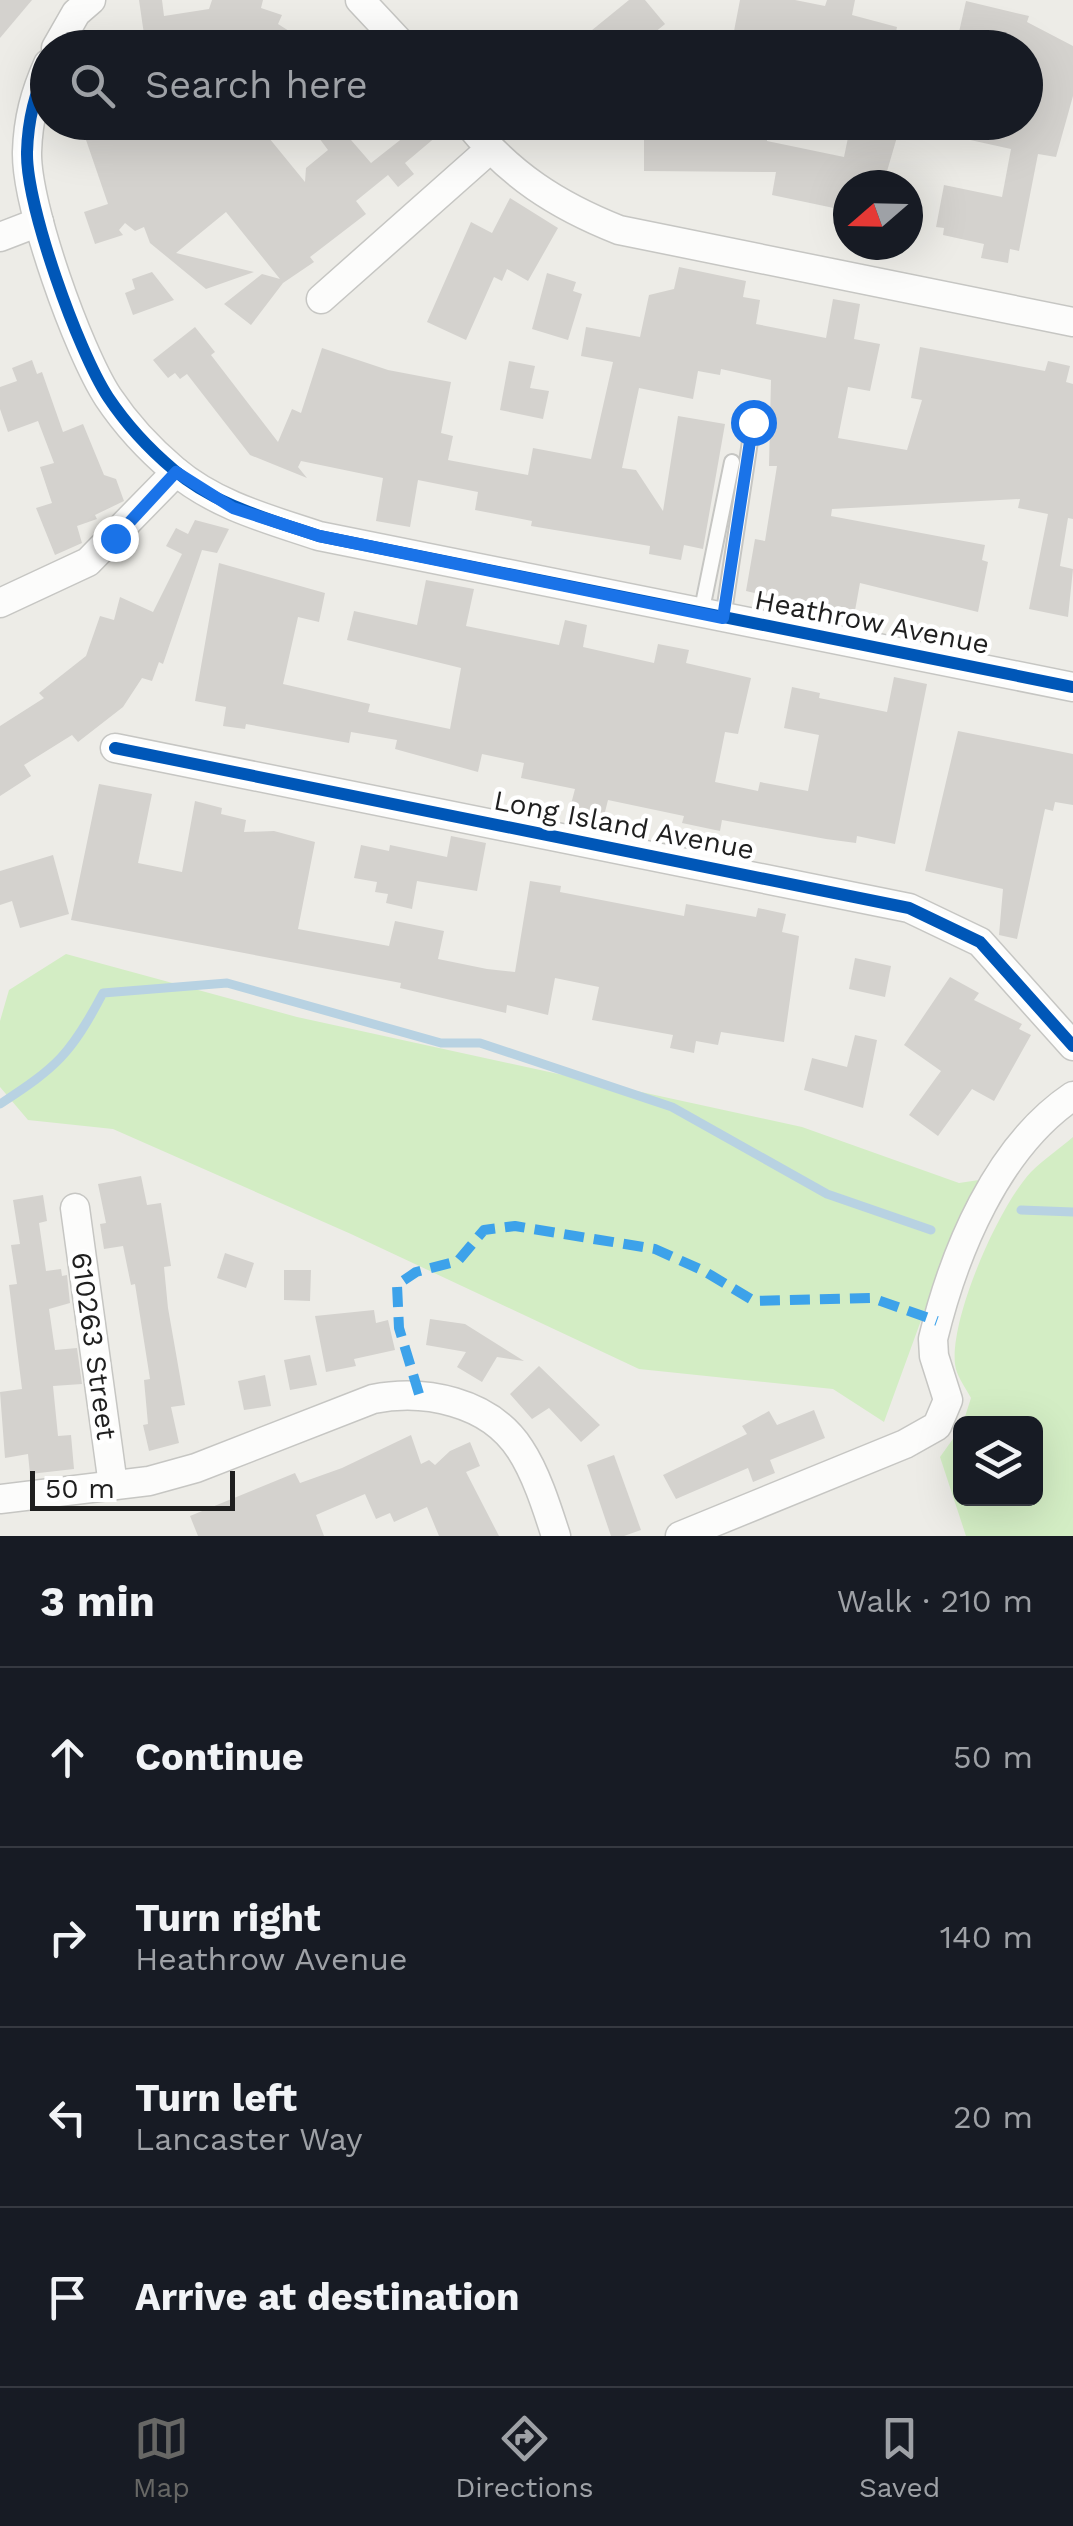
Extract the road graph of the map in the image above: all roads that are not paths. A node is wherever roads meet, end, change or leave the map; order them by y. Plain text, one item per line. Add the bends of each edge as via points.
1 (92, 0) edge
2 (360, 0) edge
3 (66, 30) edge
4 (388, 30) edge
5 (30, 124) edge
6 (481, 140) edge
7 (489, 150) junction
8 (39, 222) junction
9 (0, 236) edge
10 (321, 299) dead end
11 (1073, 322) edge
12 (753, 422) dead end
13 (732, 462) dead end
14 (176, 472) junction
15 (0, 602) edge
16 (712, 616) junction
17 (1073, 687) edge
18 (115, 748) dead end
19 (1073, 1046) edge
20 (1073, 1096) edge
21 (75, 1208) dead end
22 (114, 1485) junction
23 (0, 1499) edge
24 (556, 1536) edge
25 (680, 1536) edge

1 - 3 street
2 - 4 street
5 - 8 street, Heathrow Avenue via 27,156
6 - 7 street
7 - 10 street
7 - 11 street via 566,209 619,230
8 - 9 street
8 - 14 street, Heathrow Avenue via 106,394
12 - 16 lane
13 - 16 lane
14 - 15 street via 88,562
14 - 16 street, Heathrow Avenue via 233,508 319,536
16 - 17 street, Heathrow Avenue
18 - 19 street, Long Island Avenue via 910,908 980,942
20 - 25 street via 1010,1156 971,1233 933,1338 948,1400 944,1416 921,1435 865,1461
21 - 22 street, 610263 Street
22 - 23 street
22 - 24 street via 196,1468 373,1400 404,1393 437,1396 488,1419 521,1449

